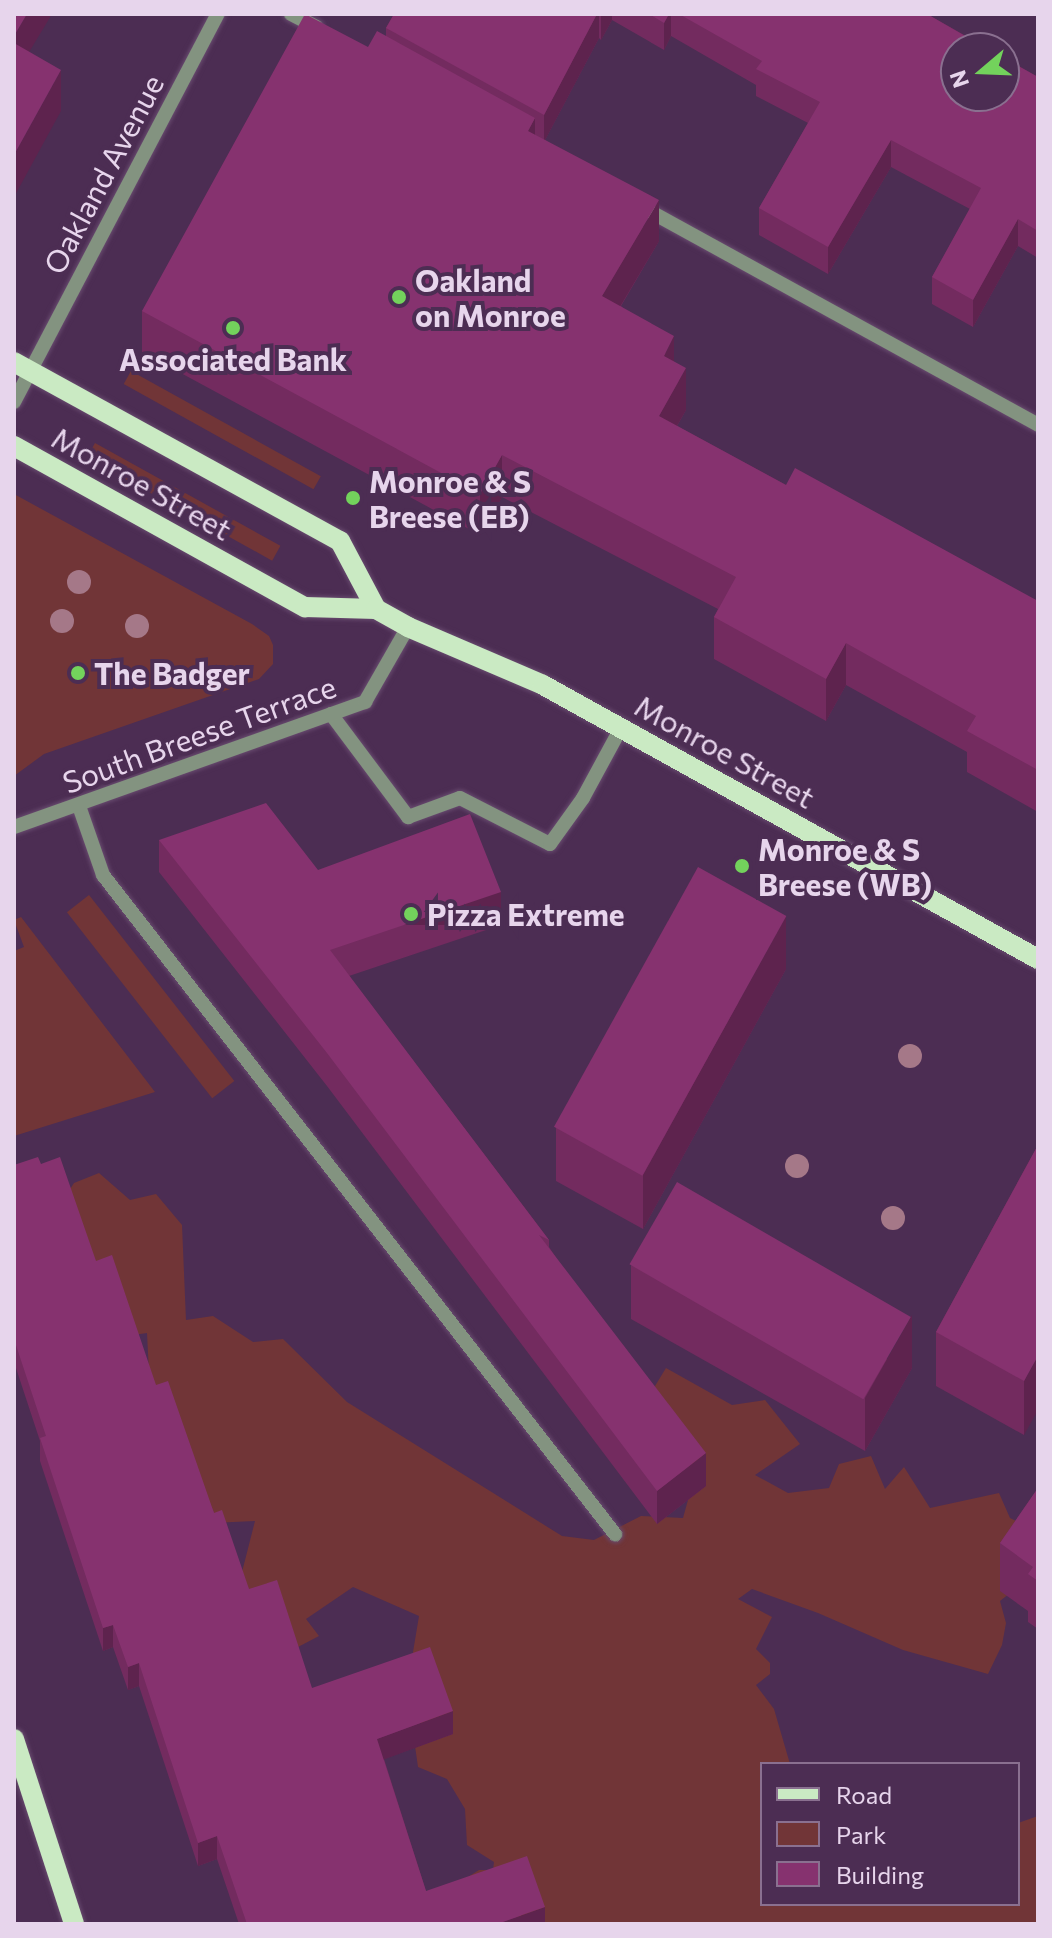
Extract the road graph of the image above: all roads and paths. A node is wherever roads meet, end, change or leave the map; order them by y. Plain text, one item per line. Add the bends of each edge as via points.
1 (218, 14) edge
2 (291, 14) edge
3 (326, 33) edge
4 (631, 201) edge
5 (22, 366) edge
6 (14, 402) edge
7 (1038, 425) edge
8 (14, 446) edge
9 (376, 609) junction
10 (408, 627) junction
11 (331, 714) junction
12 (621, 728) junction
13 (79, 806) junction
14 (14, 827) edge
15 (1038, 959) edge
16 (615, 1534) dead end
17 (14, 1739) edge
18 (74, 1924) edge

1 - 5 street, Oakland Avenue
2 - 3 street
4 - 7 street
5 - 6 street, Oakland Avenue
5 - 9 main road, Monroe Street via 340,541
8 - 9 main road, Monroe Street via 305,607
9 - 10 main road, Monroe Street
10 - 11 street, South Breese Terrace via 365,702
10 - 12 main road, Monroe Street via 543,685
11 - 12 street via 408,817 460,798 550,844 583,798
11 - 13 street, South Breese Terrace
12 - 15 main road, Monroe Street
13 - 14 street, South Breese Terrace
13 - 16 street via 103,875
17 - 18 main road

